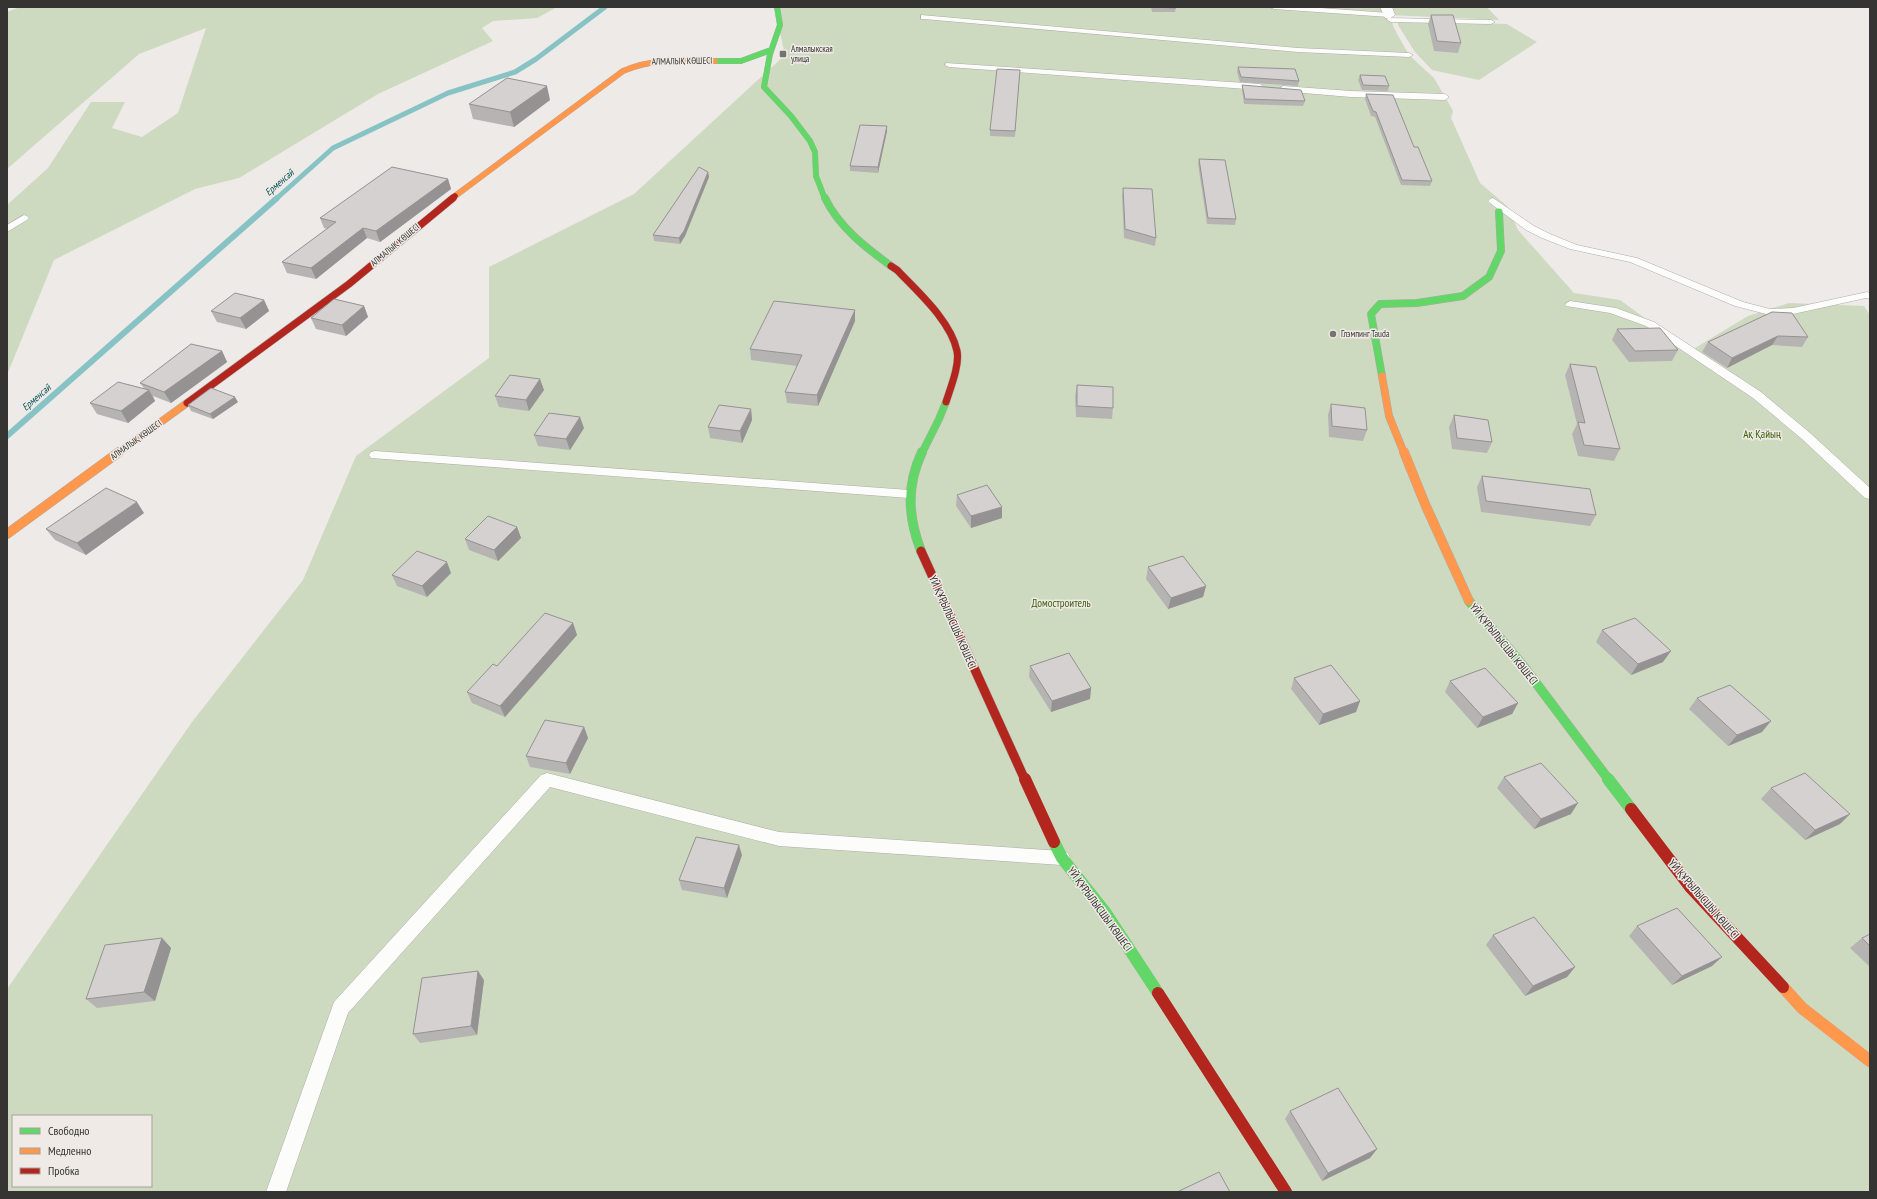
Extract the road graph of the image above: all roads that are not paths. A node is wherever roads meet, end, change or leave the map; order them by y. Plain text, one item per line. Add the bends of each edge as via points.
1 (777, 7) edge
2 (1274, 7) edge
3 (1388, 14) edge
4 (924, 17) dead end
5 (1491, 22) dead end
6 (771, 50) junction
7 (1409, 55) dead end
8 (949, 65) dead end
9 (1445, 97) dead end
10 (1493, 201) dead end
11 (1498, 212) dead end
12 (24, 218) dead end
13 (7, 229) edge
14 (1870, 296) edge
15 (1570, 304) dead end
16 (375, 455) dead end
17 (909, 494) junction
18 (1870, 495) edge
19 (7, 534) edge
20 (1062, 858) junction
21 (1870, 1061) edge
22 (276, 1192) edge
23 (1286, 1192) edge

1 - 6 street via 780,15 780,33
2 - 3 lane
3 - 5 lane
4 - 7 lane via 1298,50
6 - 17 street, ҮЙ ҚҰРЫЛЫСШЫ КӨШЕСІ via 764,87 794,120 815,150 815,175 827,206 858,242 897,270 942,320 957,352 952,383 941,419 915,469
6 - 19 street, АЛМАЛЫҚ КӨШЕСІ via 741,60 654,61 634,65 623,71 434,212 349,284
8 - 9 lane via 1344,93
10 - 14 lane via 1530,228 1560,243 1633,260 1745,306 1770,312 1793,311
11 - 21 street, ҮЙ ҚҰРЫЛЫСШЫ КӨШЕСІ via 1501,250 1489,276 1463,296 1417,303 1380,304 1371,314 1390,416 1425,504 1468,600 1524,667 1691,888 1802,1008
12 - 13 lane
15 - 18 lane via 1612,310 1650,324 1757,395
16 - 17 lane
17 - 20 street, ҮЙ ҚҰРЫЛЫСШЫ КӨШЕСІ via 912,529 951,620
20 - 22 lane via 779,839 547,780 342,1008
20 - 23 street, ҮЙ ҚҰРЫЛЫСШЫ КӨШЕСІ via 1105,912

